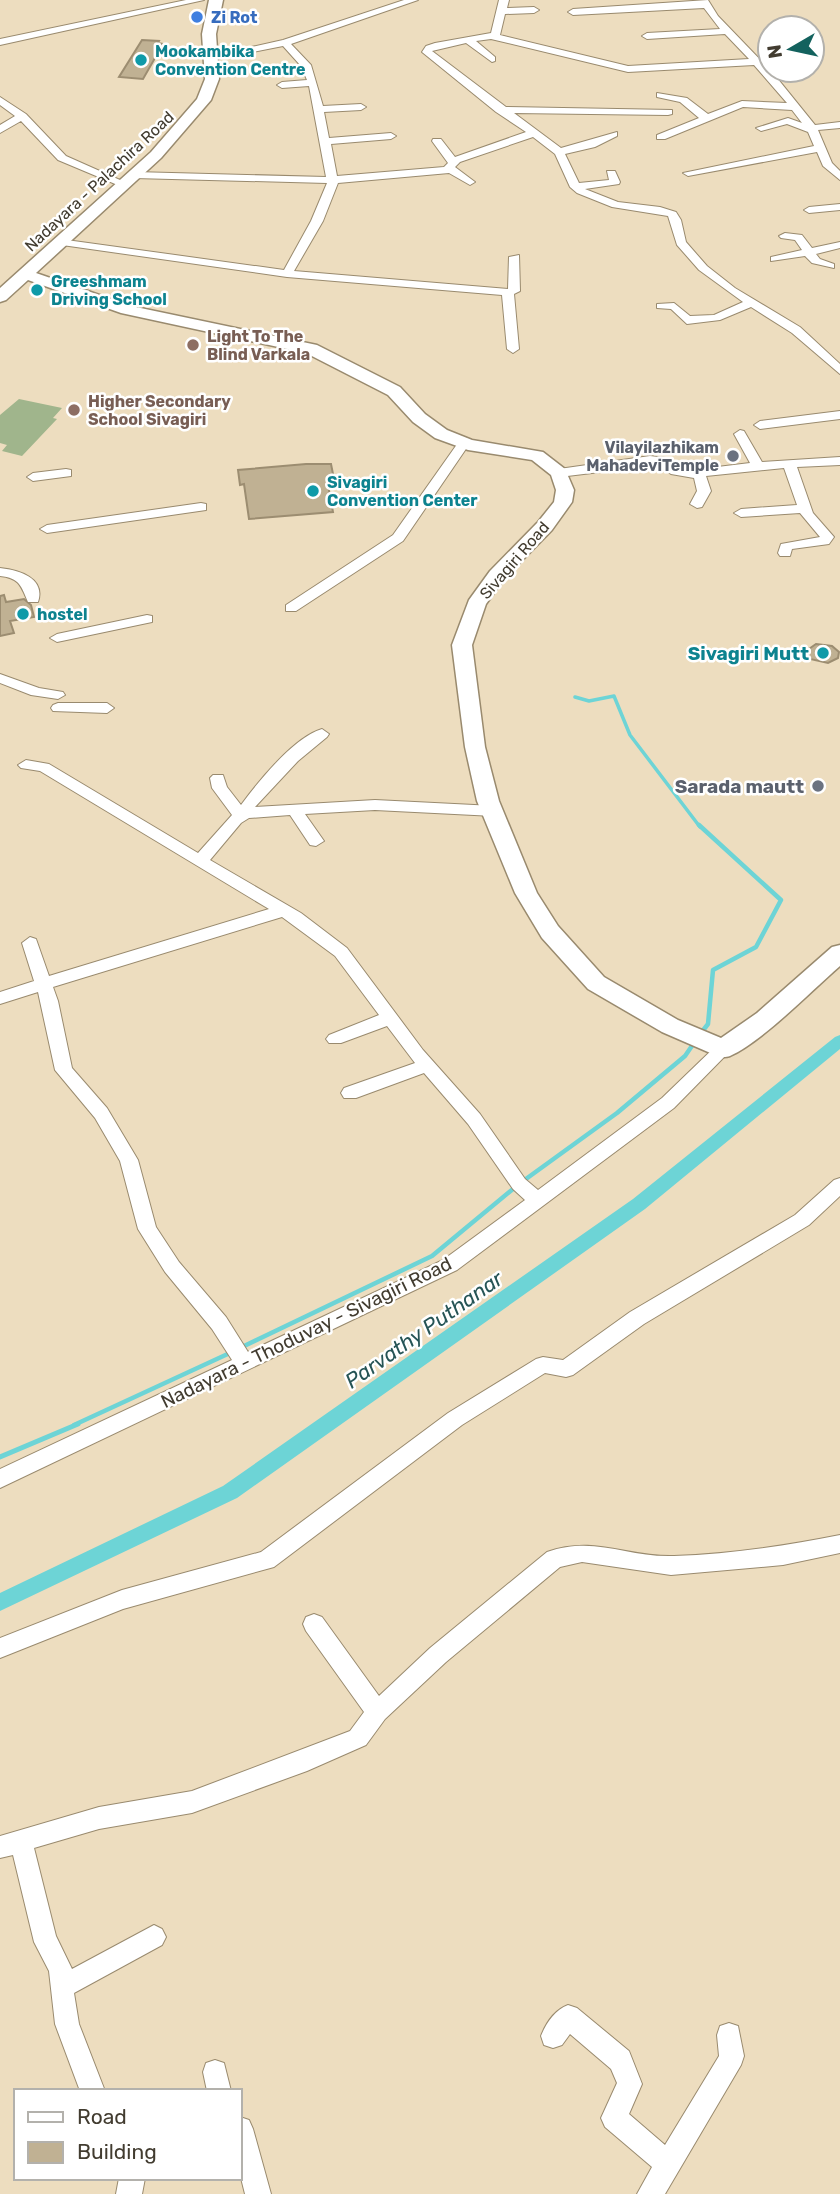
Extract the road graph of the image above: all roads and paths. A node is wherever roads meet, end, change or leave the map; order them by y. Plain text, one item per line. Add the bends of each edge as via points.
1 (199, 0) edge
2 (216, 0) edge
3 (413, 0) edge
4 (504, 0) edge
5 (704, 2) edge
6 (534, 10) dead end
7 (501, 11) junction
8 (573, 12) dead end
9 (452, 31) dead end
10 (727, 31) junction
11 (493, 36) junction
12 (647, 36) dead end
13 (468, 40) junction
14 (0, 42) edge
15 (285, 43) junction
16 (440, 45) junction
17 (211, 57) junction
18 (492, 59) dead end
19 (756, 61) edge
20 (756, 62) edge
21 (313, 83) junction
22 (776, 84) edge
23 (282, 85) dead end
24 (0, 100) edge
25 (361, 107) dead end
26 (795, 107) junction
27 (320, 109) junction
28 (500, 110) junction
29 (676, 114) junction
30 (22, 116) junction
31 (701, 121) junction
32 (840, 125) edge
33 (761, 128) dead end
34 (812, 129) junction
35 (0, 130) edge
36 (713, 131) dead end
37 (534, 133) junction
38 (613, 134) dead end
39 (391, 136) dead end
40 (661, 137) dead end
41 (327, 141) junction
42 (437, 141) dead end
43 (821, 148) junction
44 (559, 152) junction
45 (452, 165) junction
46 (835, 166) edge
47 (611, 173) dead end
48 (688, 173) dead end
49 (840, 177) edge
50 (129, 180) junction
51 (333, 180) junction
52 (470, 182) dead end
53 (575, 187) junction
54 (840, 206) edge
55 (809, 209) dead end
56 (785, 236) dead end
57 (60, 242) junction
58 (840, 245) edge
59 (809, 252) junction
60 (515, 257) dead end
61 (775, 259) dead end
62 (830, 266) dead end
63 (25, 274) junction
64 (287, 274) junction
65 (508, 292) junction
66 (0, 297) edge
67 (752, 303) junction
68 (661, 306) dead end
69 (513, 349) dead end
70 (840, 370) edge
71 (840, 415) edge
72 (760, 425) dead end
73 (740, 434) dead end
74 (464, 443) junction
75 (840, 461) edge
76 (789, 463) junction
77 (758, 466) junction
78 (66, 473) dead end
79 (559, 473) junction
80 (699, 474) junction
81 (33, 477) dead end
82 (697, 504) dead end
83 (201, 507) dead end
84 (804, 509) junction
85 (741, 513) dead end
86 (47, 529) dead end
87 (785, 553) dead end
88 (0, 572) edge
89 (33, 599) dead end
90 (291, 608) dead end
91 (147, 620) dead end
92 (57, 638) dead end
93 (0, 678) edge
94 (107, 708) dead end
95 (322, 734) dead end
96 (26, 765) dead end
97 (218, 778) dead end
98 (295, 811) junction
99 (494, 811) junction
100 (241, 816) junction
101 (316, 841) dead end
102 (200, 861) junction
103 (278, 912) dead end
104 (30, 943) dead end
105 (840, 953) edge
106 (43, 984) junction
107 (0, 998) edge
108 (389, 1018) junction
109 (335, 1039) dead end
110 (723, 1049) junction
111 (427, 1065) junction
112 (350, 1093) dead end
113 (840, 1185) edge
114 (537, 1200) junction
115 (244, 1362) junction
116 (0, 1479) edge
117 (840, 1544) edge
118 (314, 1624) dead end
119 (0, 1647) edge
120 (377, 1712) junction
121 (10, 1844) edge
122 (154, 1937) dead end
123 (62, 1984) junction
124 (729, 2035) dead end
125 (554, 2036) dead end
126 (92, 2089) edge
127 (242, 2136) edge
128 (667, 2164) junction
129 (258, 2194) edge
130 (650, 2194) edge

1 - 14 street
2 - 17 main road, Nadayara - Palachira Road via 209,26
3 - 15 street
4 - 7 street
5 - 8 street
5 - 10 street
6 - 7 street
7 - 11 street
9 - 16 street via 424,38
10 - 12 street
10 - 19 street
11 - 13 street
11 - 20 street via 628,69
13 - 16 street
13 - 18 street
15 - 17 street
15 - 21 street via 306,65
16 - 28 street via 428,52
17 - 50 main road, Nadayara - Palachira Road via 211,85 204,100 170,142
21 - 23 street
21 - 27 street
22 - 26 street
24 - 30 street
25 - 27 street
26 - 31 street via 746,104
26 - 34 street
27 - 41 street
28 - 29 street
28 - 37 street
29 - 31 street
29 - 31 street via 661,98 685,101
30 - 35 street
30 - 50 street via 62,158
31 - 36 street
31 - 40 street
32 - 34 street
33 - 34 street via 789,121
34 - 43 street
37 - 44 street
37 - 45 street
38 - 44 street
39 - 41 street
41 - 51 street
42 - 45 street
43 - 46 street
43 - 48 street
44 - 53 street
45 - 51 street
45 - 52 street via 452,172
46 - 49 street
47 - 53 street via 616,181
50 - 51 street
50 - 57 main road, Nadayara - Palachira Road
51 - 64 street via 317,221
53 - 67 street via 604,202 671,214 687,250 713,277
54 - 55 street
56 - 59 street via 798,237
57 - 63 main road, Nadayara - Palachira Road
57 - 64 street
58 - 59 street
59 - 61 street
59 - 62 street via 816,261
60 - 65 street via 514,291
63 - 66 main road, Nadayara - Palachira Road
63 - 74 main road via 127,310 311,349 394,391 419,418
64 - 65 street
65 - 69 street
67 - 68 street via 716,318 687,320 674,306
67 - 70 street via 796,330
71 - 72 street
73 - 77 street
74 - 79 main road via 537,456
74 - 90 street via 398,538
75 - 76 street
76 - 77 street
76 - 84 street
77 - 80 street
78 - 81 street
79 - 80 street via 655,460 679,472
79 - 99 main road, Sivagiri Road via 565,490 563,502 496,575 476,604 463,645 475,747
80 - 82 street via 704,491
83 - 86 street
84 - 85 street
84 - 87 street via 826,539 795,544 784,548
88 - 89 street via 27,580
91 - 92 street
93 - 94 street via 58,701
95 - 100 street via 248,802
96 - 102 street via 44,767
97 - 100 street
98 - 99 street via 375,805
98 - 100 street
98 - 101 street
99 - 110 main road, Sivagiri Road via 526,893 550,932 596,983 670,1026
100 - 102 street
102 - 108 street via 295,917 341,952
103 - 106 street
104 - 106 street
105 - 110 main road
106 - 107 street
106 - 115 street via 64,1070 101,1113 130,1160 147,1229
108 - 109 street
108 - 111 street
110 - 114 street, Nadayara - Thoduvay - Sivagiri Road via 668,1103
111 - 112 street
111 - 114 street via 474,1119 519,1184
113 - 119 street via 802,1220 637,1318 566,1369 543,1365 455,1419 267,1560 122,1600
114 - 115 street, Nadayara - Thoduvay - Sivagiri Road via 450,1265
115 - 116 street, Nadayara - Thoduvay - Sivagiri Road
117 - 120 street via 783,1556 671,1566 582,1553 554,1559
118 - 120 street
120 - 121 street via 358,1738 192,1802 99,1818
121 - 123 street via 46,1942 57,1953
122 - 123 street
123 - 126 street via 67,2024
124 - 128 street via 729,2065
125 - 128 street via 568,2017 620,2060 630,2084 614,2118
127 - 129 street
128 - 130 street

